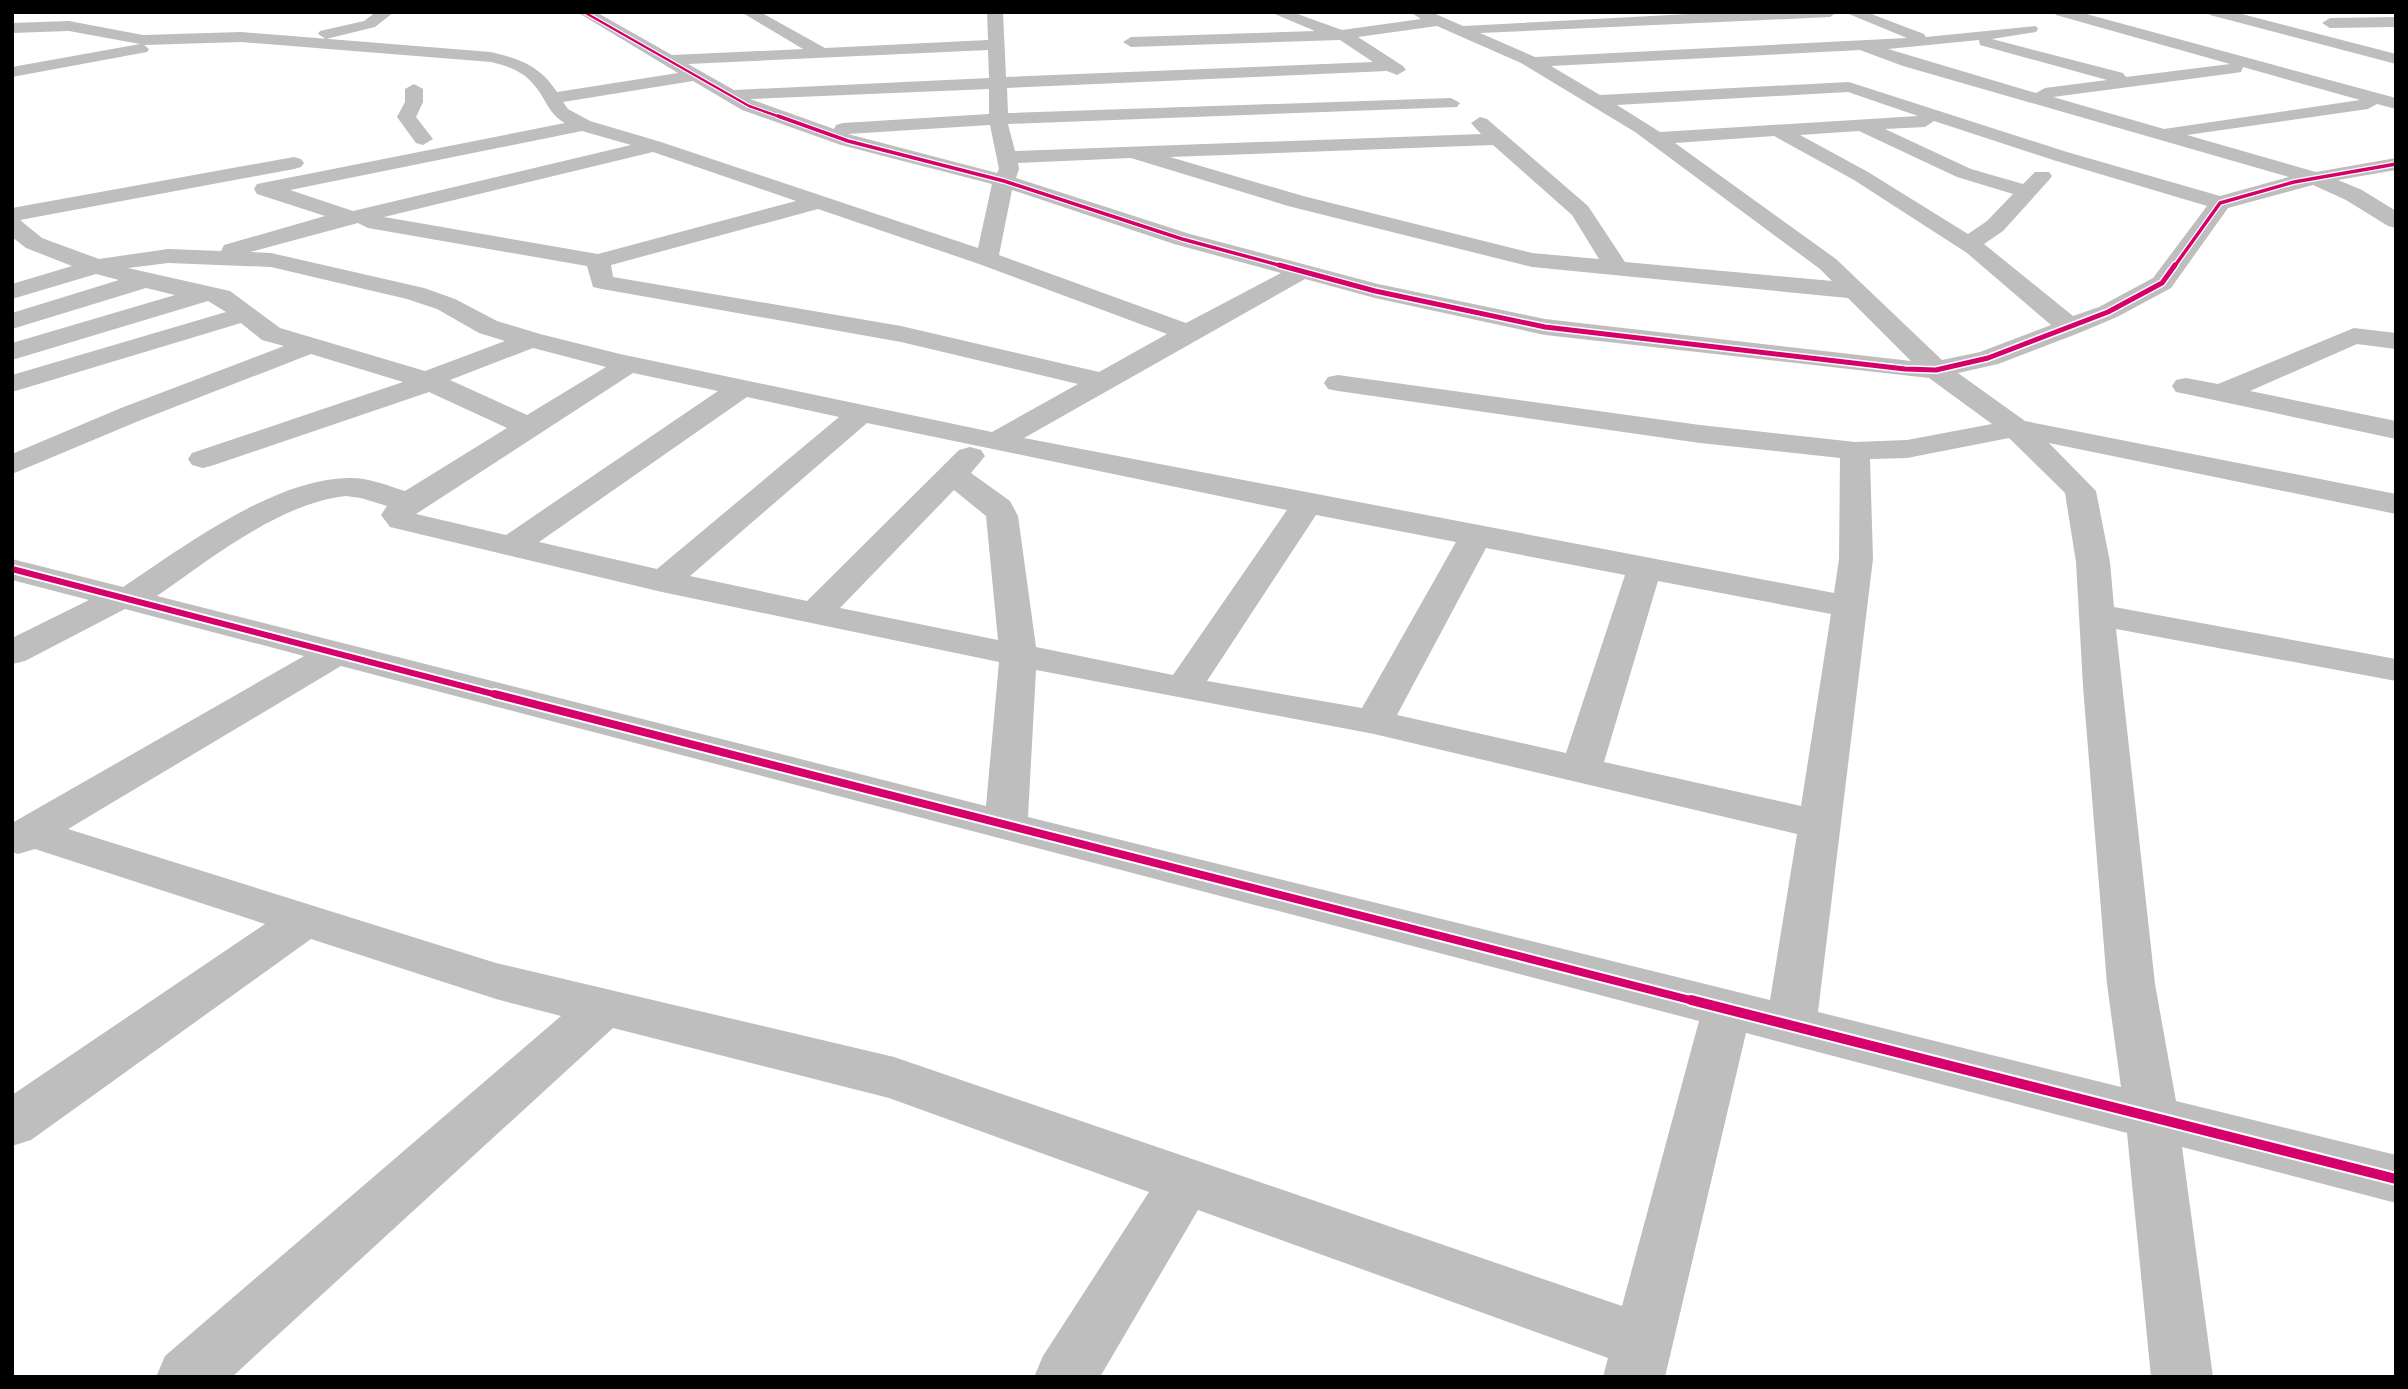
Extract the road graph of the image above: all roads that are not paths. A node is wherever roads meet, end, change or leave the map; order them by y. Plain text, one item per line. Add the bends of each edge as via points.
1 (387, 12) edge
2 (602, 12) edge
3 (748, 12) edge
4 (995, 12) edge
5 (1276, 12) edge
6 (1417, 12) edge
7 (1585, 12) edge
8 (1830, 12) edge
9 (1851, 12) edge
10 (2062, 12) edge
11 (2215, 12) edge
12 (585, 13) edge
13 (1728, 15) edge
14 (1996, 19) dead end
15 (251, 21) dead end
16 (1440, 21) junction
17 (1609, 22) junction
18 (2396, 22) edge
19 (133, 23) dead end
20 (1123, 24) dead end
21 (69, 26) junction
22 (12, 29) edge
23 (1460, 30) junction
24 (1340, 35) junction
25 (1967, 37) junction
26 (2383, 37) dead end
27 (200, 38) junction
28 (289, 40) junction
29 (1929, 42) junction
30 (996, 45) junction
31 (1863, 46) junction
32 (822, 53) junction
33 (1138, 59) junction
34 (2396, 59) edge
35 (671, 60) junction
36 (1533, 62) junction
37 (1390, 66) junction
38 (2251, 66) junction
39 (12, 72) edge
40 (698, 75) junction
41 (997, 82) junction
42 (2135, 82) junction
43 (414, 89) dead end
44 (2031, 94) junction
45 (731, 95) junction
46 (1596, 101) junction
47 (1451, 103) junction
48 (2390, 103) edge
49 (556, 106) junction
50 (999, 119) junction
51 (1948, 120) junction
52 (583, 125) junction
53 (1861, 125) junction
54 (817, 130) junction
55 (1777, 130) junction
56 (2159, 133) junction
57 (1655, 138) junction
58 (423, 139) junction
59 (1498, 139) junction
60 (654, 146) junction
61 (1131, 152) junction
62 (2060, 156) junction
63 (1006, 157) junction
64 (2396, 164) edge
65 (2315, 178) junction
66 (1004, 181) junction
67 (265, 189) junction
68 (2027, 192) junction
69 (819, 202) junction
70 (2220, 203) junction
71 (350, 218) junction
72 (2396, 220) edge
73 (78, 225) dead end
74 (17, 234) edge
75 (1969, 244) junction
76 (205, 257) junction
77 (987, 259) junction
78 (598, 261) junction
79 (94, 266) junction
80 (1618, 270) junction
81 (1302, 271) junction
82 (145, 280) junction
83 (1855, 291) junction
84 (12, 292) edge
85 (207, 293) junction
86 (245, 314) junction
87 (12, 321) edge
88 (2070, 327) junction
89 (1188, 332) junction
90 (531, 340) junction
91 (2396, 341) edge
92 (309, 346) junction
93 (12, 352) edge
94 (629, 364) junction
95 (1936, 370) junction
96 (429, 381) junction
97 (1102, 381) junction
98 (1338, 383) dead end
99 (12, 384) edge
100 (2186, 386) dead end
101 (742, 388) junction
102 (2222, 393) junction
103 (861, 413) junction
104 (531, 428) junction
105 (2016, 428) junction
106 (2396, 430) edge
107 (991, 441) junction
108 (1855, 451) junction
109 (202, 459) dead end
110 (12, 466) edge
111 (953, 474) junction
112 (408, 503) junction
113 (1307, 504) junction
114 (2396, 504) edge
115 (1476, 536) junction
116 (510, 547) junction
117 (1645, 567) junction
118 (12, 569) edge
119 (662, 582) junction
120 (125, 598) junction
121 (1850, 607) junction
122 (814, 614) junction
123 (2097, 615) junction
124 (12, 653) edge
125 (336, 653) junction
126 (1018, 655) junction
127 (2396, 670) edge
128 (1183, 688) junction
129 (1374, 722) junction
130 (1581, 770) junction
131 (1820, 825) junction
132 (1006, 826) junction
133 (21, 837) edge
134 (305, 920) junction
135 (604, 1007) junction
136 (1727, 1010) junction
137 (1791, 1025) junction
138 (2152, 1117) junction
139 (12, 1124) edge
140 (2396, 1179) edge
141 (1186, 1181) junction
142 (1638, 1359) edge
143 (187, 1377) edge
144 (1065, 1377) edge
145 (2182, 1377) edge

1 - 28 street via 359,27
2 - 12 street
3 - 32 street
4 - 30 street
5 - 24 street
6 - 16 street
7 - 17 street
8 - 13 street
9 - 29 street
10 - 38 street
11 - 34 street
12 - 35 street
13 - 17 street
14 - 25 street via 2030,29
15 - 27 street
16 - 23 street
16 - 24 street
17 - 23 street
18 - 26 street via 2323,21
19 - 21 street
20 - 33 street
21 - 22 street
21 - 27 street via 143,40
23 - 36 street
24 - 33 street
24 - 37 street
25 - 29 street
25 - 42 street
27 - 28 street
27 - 39 street
28 - 49 street via 502,58 541,81
29 - 31 street
30 - 32 street
30 - 41 street
31 - 36 street
31 - 44 street
32 - 35 street
33 - 37 street
33 - 41 street
35 - 40 street
36 - 46 street
37 - 47 street
38 - 42 street
38 - 48 street
40 - 45 street
40 - 49 street
41 - 45 street
41 - 50 street
42 - 44 street
43 - 58 street via 414,102 406,117
44 - 56 street
45 - 54 street
46 - 51 street via 1849,87
46 - 57 street
47 - 50 street
47 - 59 street
48 - 56 street
49 - 52 street
49 - 58 street
50 - 54 street
50 - 63 street
51 - 53 street
51 - 62 street
52 - 60 street
52 - 67 street
53 - 55 street
53 - 68 street via 1964,173
54 - 66 street
55 - 57 street
55 - 75 street
56 - 65 street
57 - 83 street via 1828,264
58 - 74 street
59 - 61 street
59 - 80 street via 1580,211
60 - 69 street
60 - 71 street
61 - 63 street
61 - 80 street via 1296,201 1519,256
62 - 68 street
62 - 70 street
63 - 66 street via 1009,169
64 - 65 street
65 - 70 street
65 - 72 street
66 - 77 street
66 - 81 street via 1182,239
67 - 71 street
67 - 73 street
68 - 75 street via 1995,226
69 - 77 street
69 - 78 street
70 - 88 street via 2162,283
71 - 76 street
71 - 78 street
74 - 79 street via 34,243 53,240
75 - 88 street
76 - 79 street via 157,256
76 - 90 street via 271,260 415,293 488,327
77 - 89 street
78 - 97 street via 602,282 901,334
79 - 82 street
79 - 84 street
80 - 83 street
81 - 89 street
81 - 95 street via 1545,327
82 - 85 street
82 - 87 street
83 - 95 street
85 - 86 street via 228,299
85 - 93 street
86 - 92 street via 271,334
86 - 99 street
88 - 95 street via 1988,358
89 - 97 street
90 - 94 street
90 - 96 street
91 - 102 street via 2354,336
92 - 96 street
92 - 110 street via 131,414
94 - 101 street
94 - 104 street
95 - 105 street
96 - 104 street
96 - 109 street
97 - 107 street
98 - 108 street
100 - 102 street
101 - 103 street
101 - 116 street
102 - 106 street
103 - 107 street
103 - 119 street
104 - 112 street
105 - 108 street via 1907,449
105 - 114 street
105 - 123 street via 2080,492
107 - 111 street
107 - 113 street
108 - 121 street via 1856,559
111 - 122 street
111 - 126 street via 999,508 1002,516
112 - 116 street via 397,514 402,520
112 - 120 street via 355,487 314,494 228,532
113 - 115 street
113 - 128 street
115 - 117 street
115 - 129 street
116 - 119 street
117 - 121 street
117 - 130 street
118 - 120 street
119 - 122 street
120 - 124 street
120 - 125 street
121 - 131 street
122 - 126 street
123 - 127 street
123 - 138 street via 2131,984
125 - 132 street
125 - 133 street
126 - 128 street
126 - 132 street
128 - 129 street
129 - 130 street
130 - 131 street
131 - 137 street
132 - 136 street
133 - 134 street
134 - 135 street via 496,981
134 - 139 street
135 - 141 street via 894,1078
135 - 143 street
136 - 137 street
136 - 142 street
137 - 138 street
138 - 140 street
138 - 145 street
141 - 142 street
141 - 144 street

